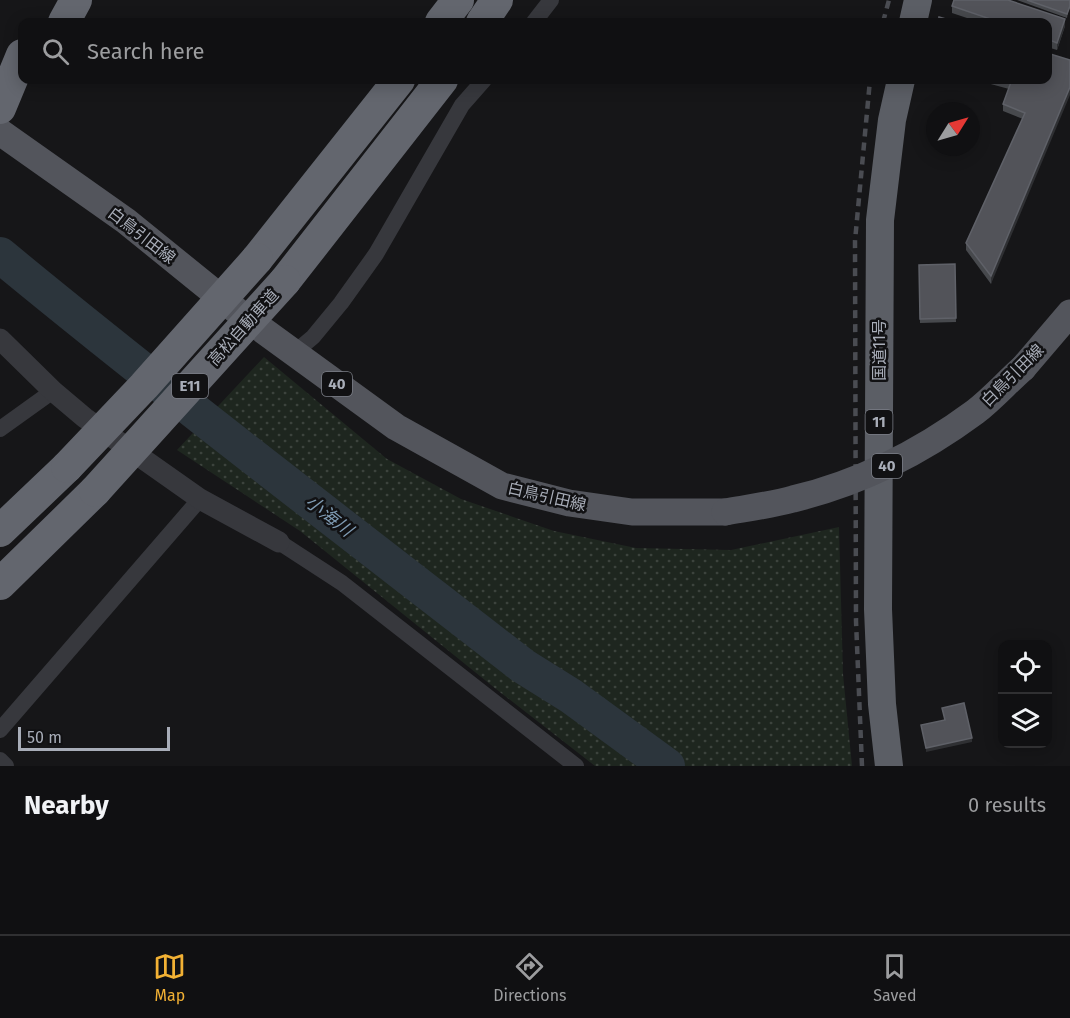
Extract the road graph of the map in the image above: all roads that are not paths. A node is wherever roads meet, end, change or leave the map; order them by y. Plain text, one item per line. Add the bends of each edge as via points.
1 (52, 0) edge
2 (76, 0) edge
3 (447, 0) edge
4 (458, 0) edge
5 (497, 0) edge
6 (551, 0) edge
7 (918, 0) edge
8 (42, 18) edge
9 (65, 18) edge
10 (436, 18) edge
11 (444, 18) edge
12 (485, 18) edge
13 (537, 18) edge
14 (914, 18) edge
15 (18, 65) edge
16 (28, 84) edge
17 (395, 84) edge
18 (439, 84) edge
19 (480, 84) edge
20 (900, 84) edge
21 (0, 108) edge
22 (0, 118) edge
23 (0, 132) edge
24 (1070, 313) edge
25 (0, 339) edge
26 (294, 353) junction
27 (52, 391) junction
28 (0, 429) edge
29 (200, 499) junction
30 (0, 531) edge
31 (279, 542) joint
32 (0, 584) edge
33 (0, 730) edge
34 (0, 760) edge
35 (6, 766) edge
36 (576, 766) edge
37 (889, 766) edge

1 - 8 highway
2 - 9 highway
3 - 10 highway
4 - 11 highway
5 - 12 highway
6 - 13 street
7 - 14 highway
15 - 21 highway
16 - 22 highway
17 - 30 highway, E11, bridge via 257,259 144,386
18 - 32 highway, 高松自動車道 / E11, bridge via 285,281 95,491
19 - 26 street via 462,105 376,254 313,337
20 - 37 highway, 国道11号 / 11 via 880,220 878,609
23 - 26 main road, 白鳥引田線 / 40 via 126,221
24 - 26 main road, 白鳥引田線 / 40, bridge via 1023,368 977,410 895,463 794,499 725,512 632,512 502,486 396,427
25 - 27 street
27 - 28 street
27 - 29 street
29 - 31 street
29 - 33 street
31 - 36 street via 342,583
34 - 35 street

